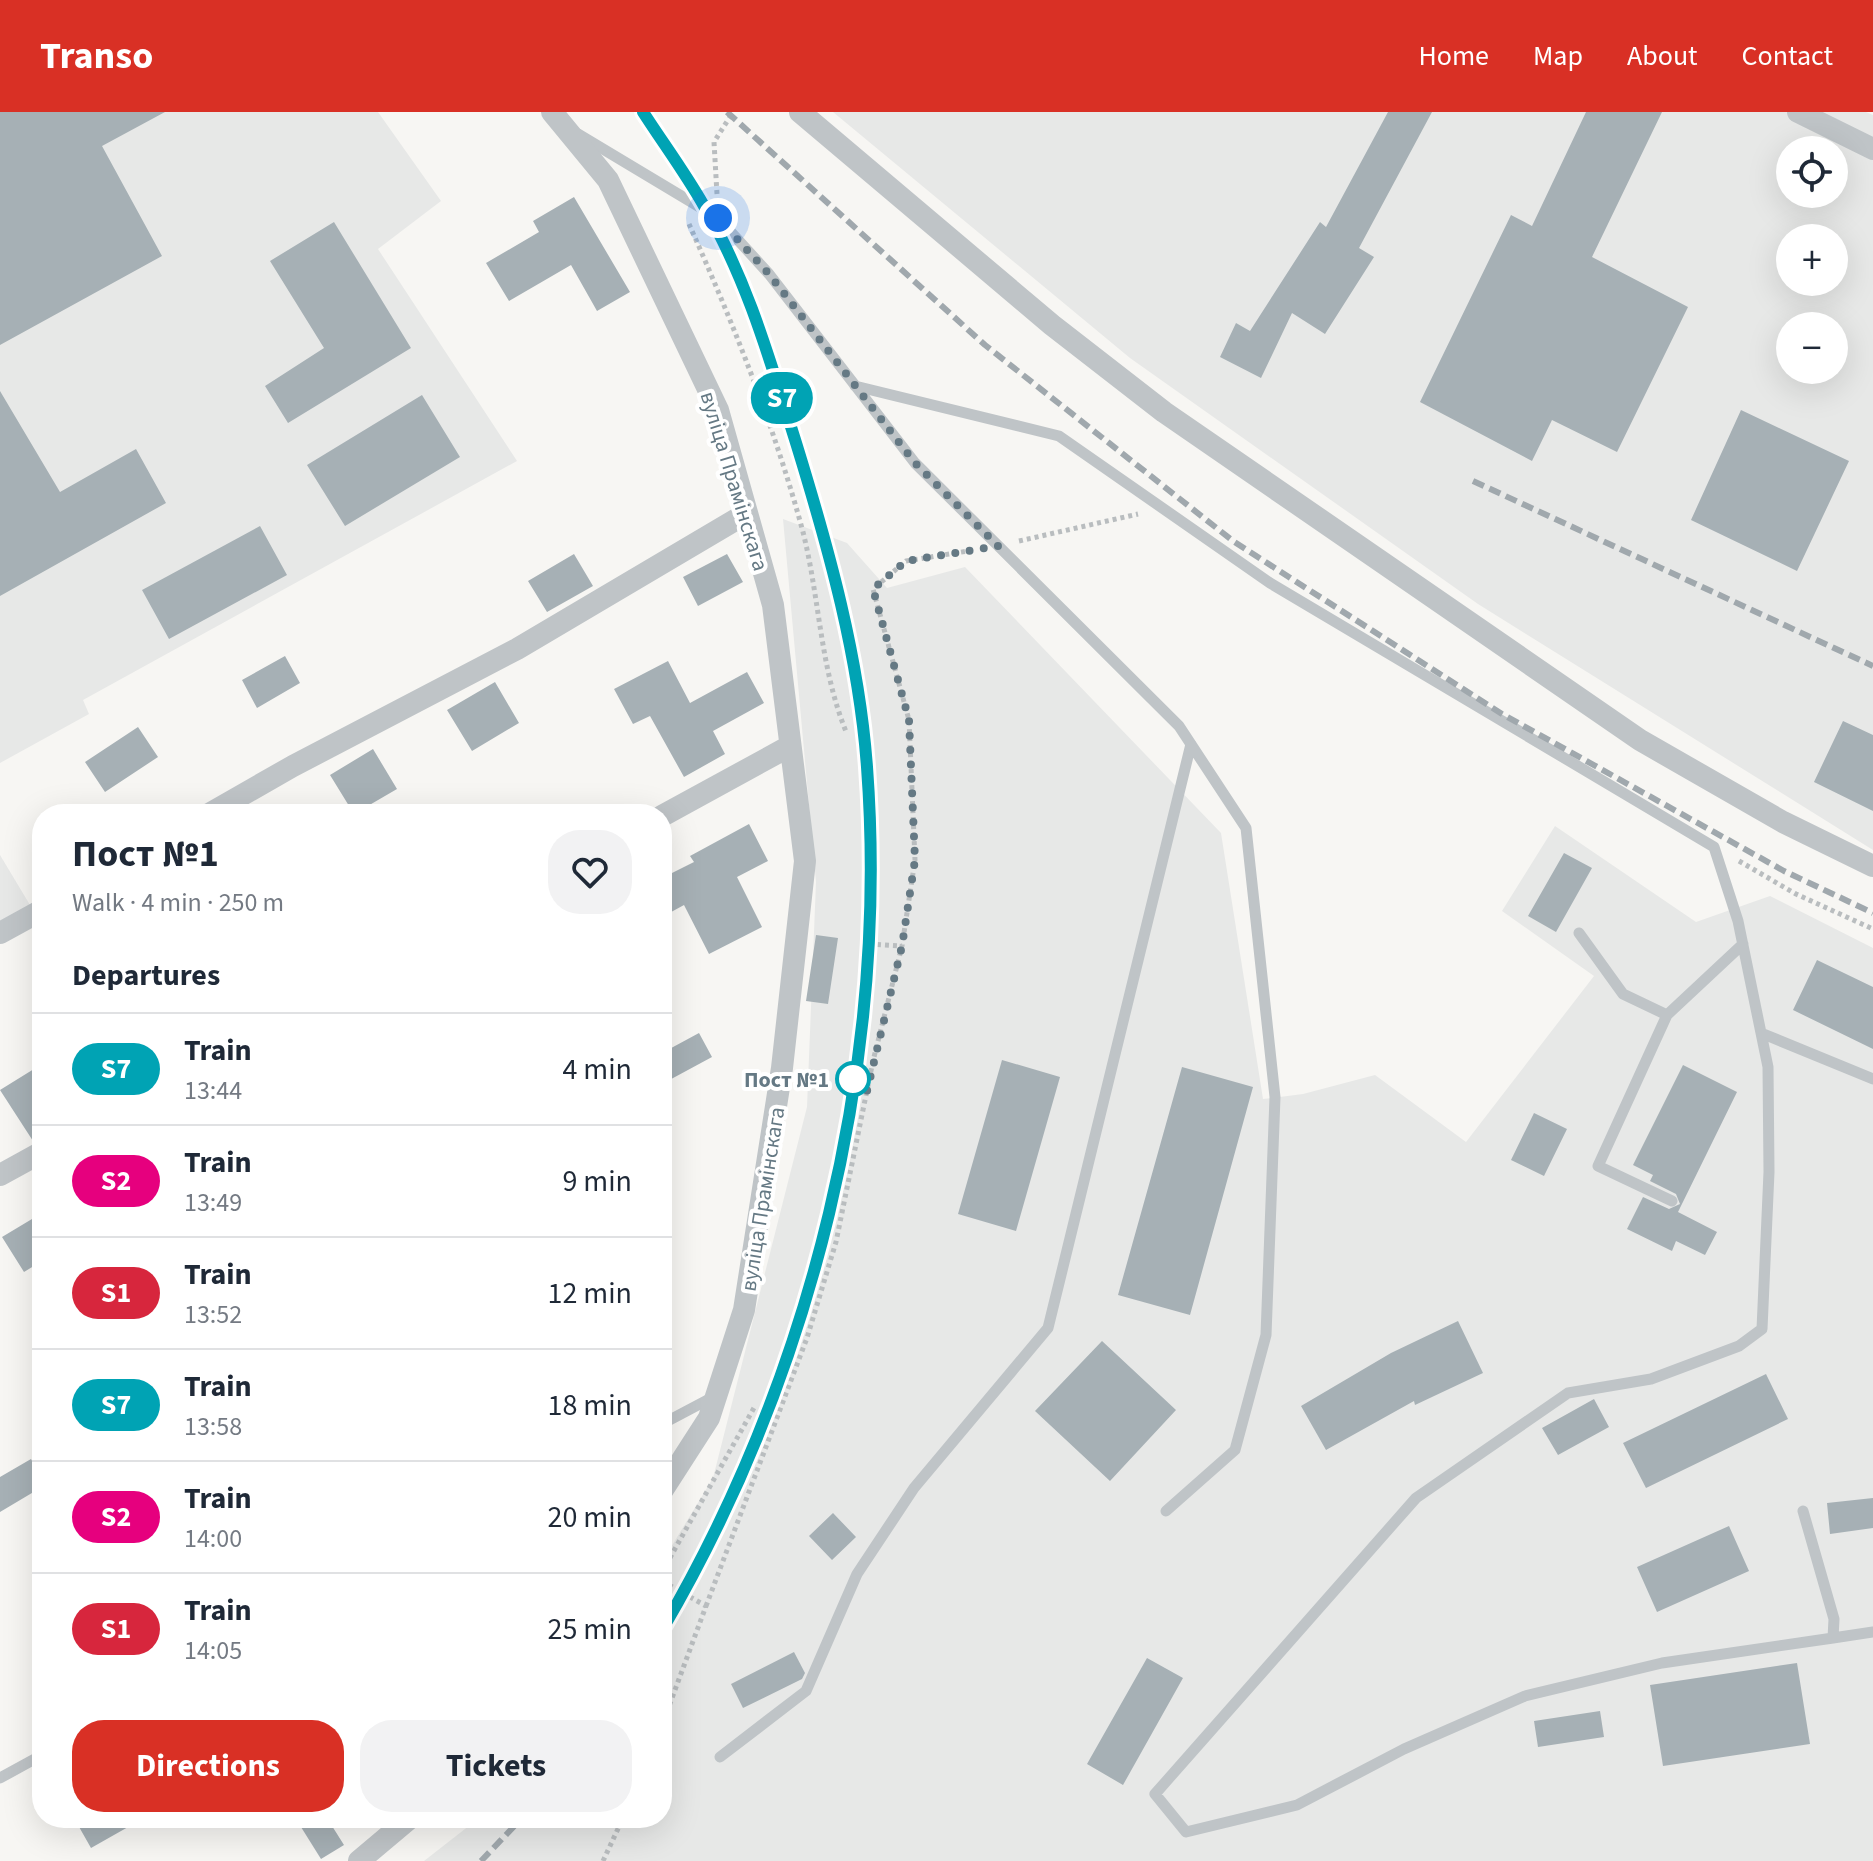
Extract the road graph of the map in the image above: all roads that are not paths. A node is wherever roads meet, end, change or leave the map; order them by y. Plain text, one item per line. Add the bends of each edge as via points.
1 (800, 112) edge
2 (1798, 112) edge
3 (558, 119) edge
4 (1873, 149) edge
5 (855, 386) junction
6 (747, 513) junction
7 (1191, 744) junction
8 (790, 746) junction
9 (226, 804) edge
10 (672, 811) edge
11 (1873, 866) edge
12 (32, 915) edge
13 (0, 933) edge
14 (1579, 933) dead end
15 (1743, 944) junction
16 (1667, 1015) junction
17 (1761, 1033) junction
18 (1873, 1079) edge
19 (32, 1157) edge
20 (0, 1175) edge
21 (1672, 1201) dead end
22 (716, 1396) junction
23 (672, 1419) edge
24 (672, 1475) edge
25 (1166, 1511) dead end
26 (1803, 1511) dead end
27 (1873, 1632) edge
28 (1833, 1638) junction
29 (720, 1757) dead end
30 (32, 1760) edge
31 (0, 1778) edge
32 (398, 1828) edge
33 (359, 1861) edge

1 - 11 street via 1041,316 1164,412 1640,740 1783,822
2 - 4 street
3 - 5 lane via 718,218 769,274
3 - 6 street, вуліца Прамінскага via 608,180 718,410
5 - 7 lane via 915,463 1179,726
5 - 15 lane via 1059,436 1375,652 1693,841 1714,847
6 - 8 street, вуліца Прамінскага via 773,605
6 - 9 street via 517,649
7 - 25 lane via 1246,828 1275,1097 1266,1335 1235,1450
7 - 29 lane via 1048,1328 905,1500 857,1574 806,1691
8 - 10 street
8 - 22 street, вуліца Прамінскага via 805,861 782,1068 744,1310
12 - 13 street
14 - 16 lane via 1623,994
15 - 16 lane
15 - 17 lane
16 - 21 lane via 1598,1166
17 - 18 lane
17 - 28 lane via 1768,1067 1769,1172 1762,1329 1739,1346 1651,1379 1568,1393 1416,1498 1155,1794 1186,1832 1297,1805 1404,1749 1525,1696 1662,1663
19 - 20 street
22 - 23 lane
22 - 24 street, вуліца Прамінскага via 709,1418
26 - 28 lane via 1834,1619
27 - 28 lane
30 - 31 lane
32 - 33 street

